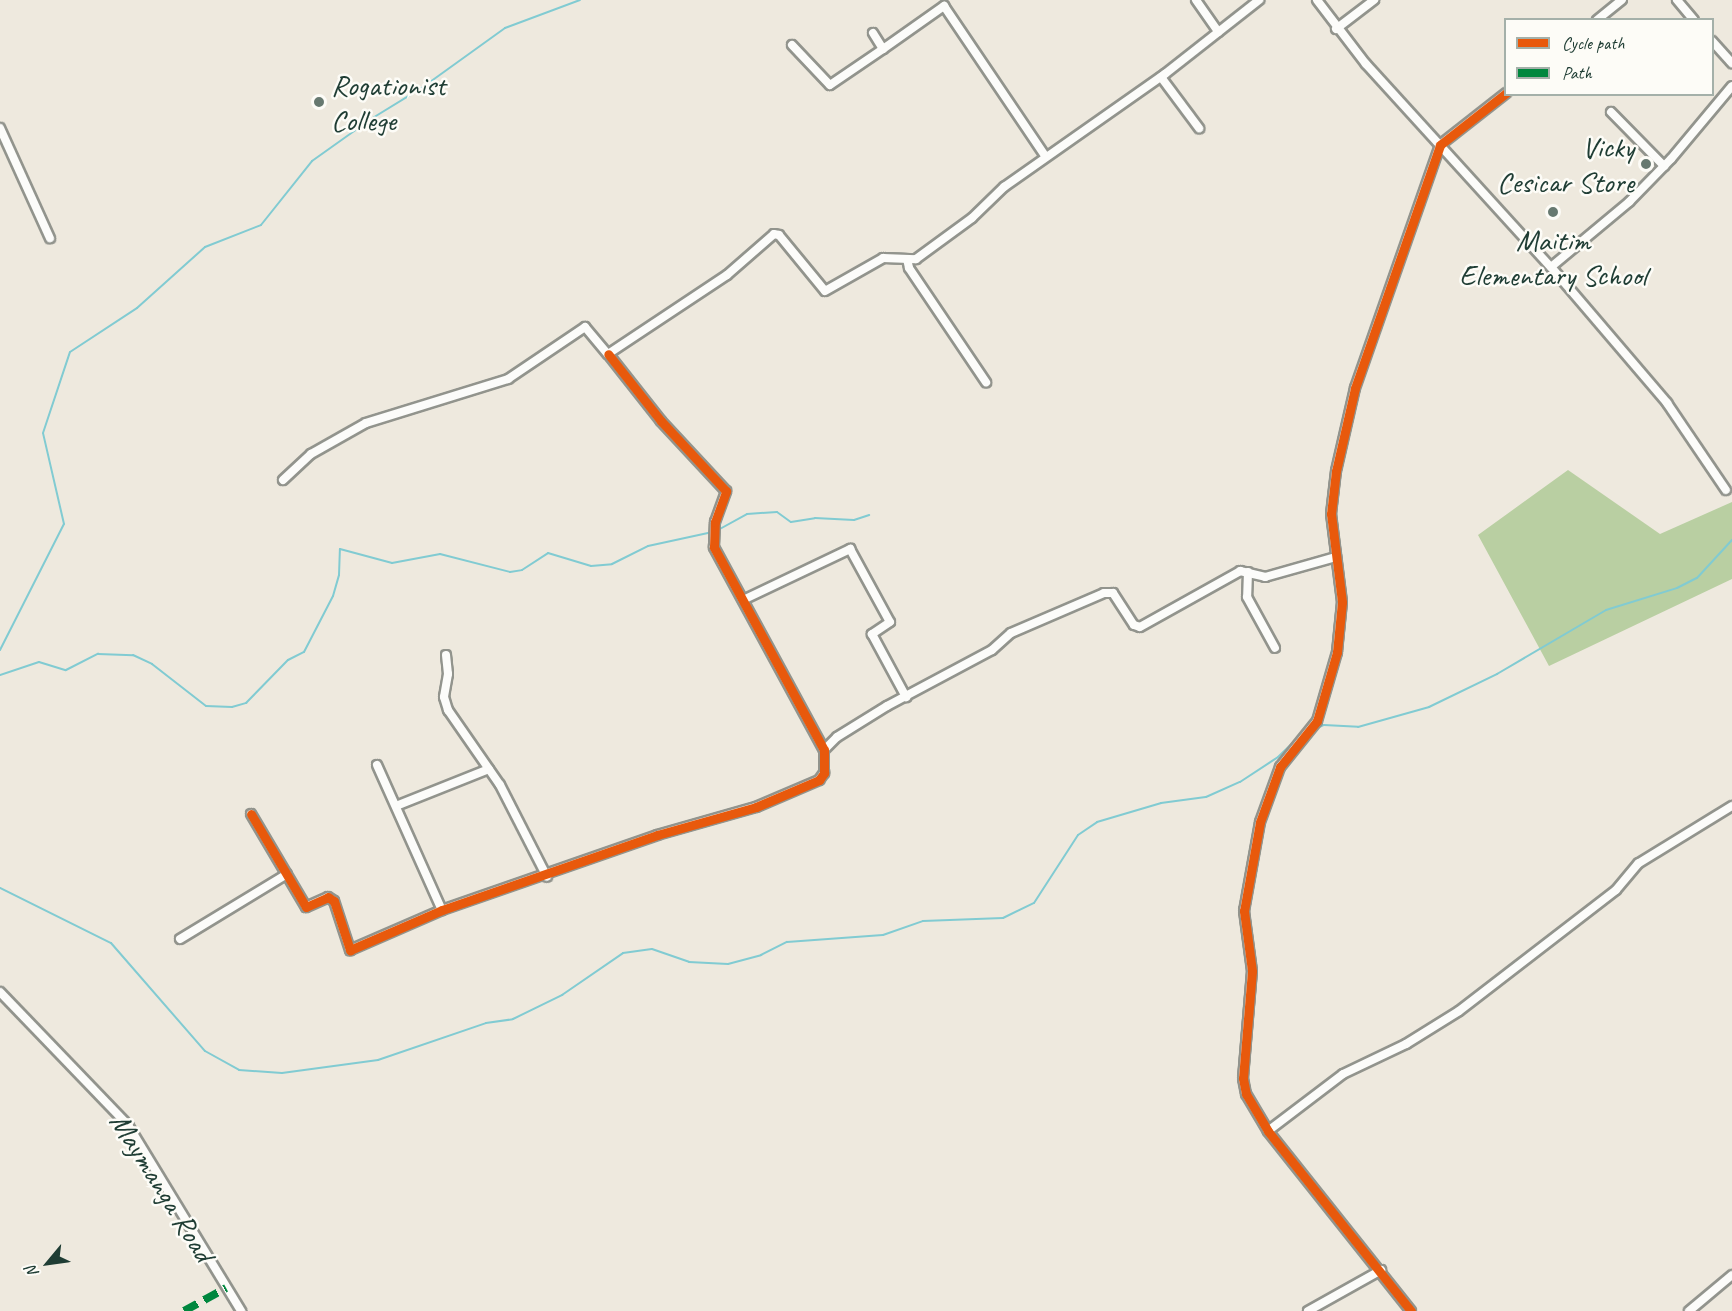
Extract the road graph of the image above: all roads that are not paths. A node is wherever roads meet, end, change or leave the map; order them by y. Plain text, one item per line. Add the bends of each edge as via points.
1 (1196, 0) edge
2 (1259, 0) edge
3 (1317, 0) edge
4 (1374, 0) edge
5 (1622, 0) edge
6 (1677, 0) edge
7 (1600, 18) edge
8 (1692, 18) edge
9 (1336, 29) junction
10 (1218, 32) junction
11 (873, 33) dead end
12 (1714, 42) edge
13 (792, 45) dead end
14 (883, 49) junction
15 (1732, 63) edge
16 (1161, 77) junction
17 (1732, 86) edge
18 (1504, 95) edge
19 (1611, 112) dead end
20 (0, 128) edge
21 (1199, 128) dead end
22 (1440, 145) junction
23 (1045, 156) junction
24 (1664, 166) junction
25 (50, 238) dead end
26 (907, 259) junction
27 (1551, 267) junction
28 (608, 354) junction
29 (986, 382) dead end
30 (283, 480) dead end
31 (1726, 490) dead end
32 (1336, 557) junction
33 (1248, 572) junction
34 (743, 600) junction
35 (1275, 648) dead end
36 (446, 655) dead end
37 (906, 697) junction
38 (824, 750) junction
39 (377, 765) dead end
40 (489, 769) junction
41 (1732, 806) edge
42 (396, 807) junction
43 (251, 814) dead end
44 (287, 874) junction
45 (547, 877) junction
46 (442, 910) junction
47 (180, 939) dead end
48 (0, 992) edge
49 (1268, 1131) junction
50 (1381, 1270) junction
51 (1732, 1275) edge
52 (242, 1311) edge
53 (1308, 1311) edge
54 (1411, 1311) edge
55 (1689, 1311) edge

1 - 10 street
2 - 10 street
3 - 9 street
4 - 9 street
5 - 7 street
6 - 8 street
9 - 22 street
10 - 16 street
11 - 14 street
12 - 15 street
13 - 14 street via 830,85
14 - 23 street via 944,6
16 - 21 street
16 - 23 street
17 - 24 street
18 - 22 street
19 - 24 street
20 - 25 street
22 - 27 street
22 - 32 street via 1355,388 1336,471 1331,514
23 - 26 street via 935,246 916,259
24 - 27 street via 1629,202
26 - 28 street via 883,258 825,291 774,234 727,274
26 - 29 street via 909,268
27 - 31 street via 1667,403
28 - 30 street via 585,327 508,380 366,423 311,454
28 - 34 street via 661,421 722,484 726,496 714,522 714,547
32 - 33 street via 1265,577
32 - 49 street via 1343,617 1337,652 1313,726 1280,767 1260,822 1244,911 1252,972 1243,1078 1246,1094
33 - 35 street via 1247,597
33 - 37 street via 1235,573 1140,627 1134,625 1113,593 1104,593 1011,633 992,650
34 - 37 street via 850,549 890,622 872,634
34 - 38 street
36 - 40 street via 446,704
37 - 38 street via 837,737
38 - 45 street via 824,773 804,789 729,816 657,835
39 - 42 street
40 - 42 street
40 - 45 street
41 - 49 street via 1639,863 1616,890 1459,1011 1406,1044 1343,1074
42 - 46 street
43 - 44 street
44 - 46 street via 306,907 328,897 334,901 350,950
44 - 47 street
45 - 46 street
48 - 52 street, Maymanga Road via 128,1125
49 - 50 street
50 - 53 street
50 - 54 street
51 - 55 street

